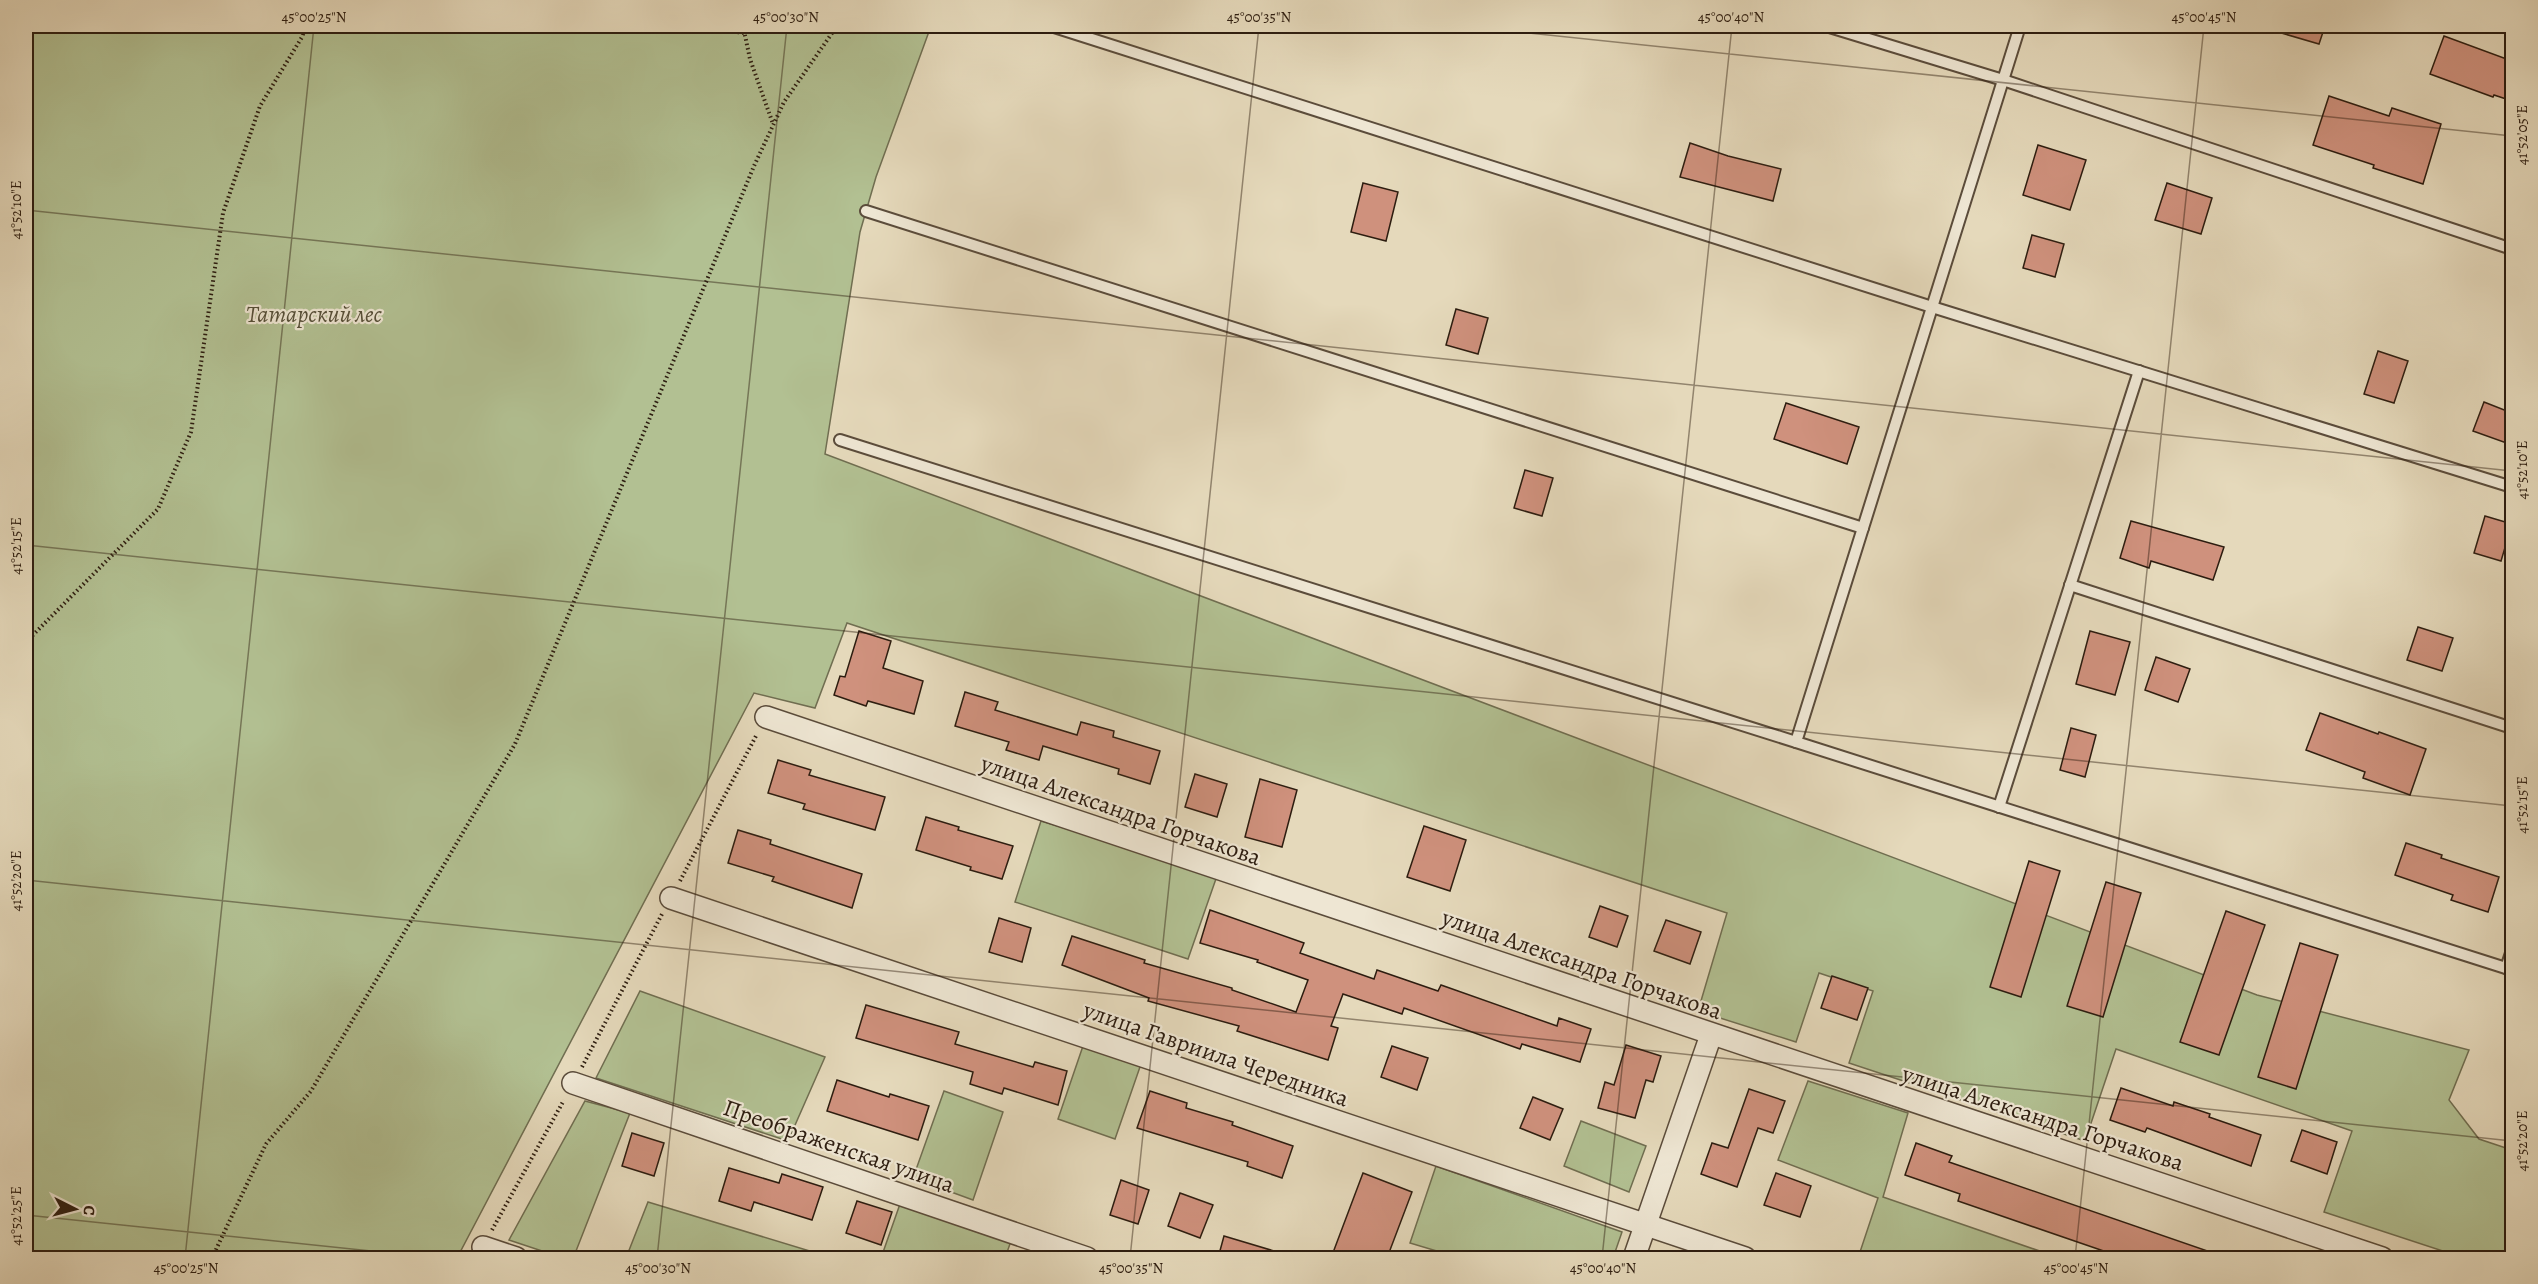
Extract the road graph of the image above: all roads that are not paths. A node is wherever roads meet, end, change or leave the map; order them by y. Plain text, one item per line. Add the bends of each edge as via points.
1 (1051, 26) edge
2 (1826, 26) edge
3 (2020, 26) edge
4 (2003, 80) junction
5 (866, 212) dead end
6 (2512, 249) edge
7 (1932, 307) junction
8 (2139, 371) junction
9 (840, 440) dead end
10 (2512, 487) edge
11 (1863, 528) junction
12 (2070, 585) junction
13 (766, 717) road end
14 (2512, 728) edge
15 (1796, 742) junction
16 (1999, 807) junction
17 (671, 898) road end
18 (2512, 950) edge
19 (2510, 969) edge
20 (1711, 1035) junction
21 (573, 1083) road end
22 (1645, 1225) junction
23 (483, 1247) road end
24 (516, 1258) edge
25 (1087, 1258) edge
26 (1634, 1258) edge
27 (1745, 1258) edge
28 (2382, 1258) edge

1 - 7 lane
2 - 4 lane
3 - 4 lane
4 - 6 lane
4 - 7 lane
5 - 11 lane
7 - 8 lane
7 - 11 lane
8 - 10 lane
8 - 12 lane
9 - 15 lane
11 - 15 lane
12 - 14 lane
12 - 16 lane
13 - 20 street, улица Александра Горчакова
15 - 16 lane
16 - 19 lane
17 - 22 street, улица Гавриила Чередника
18 - 19 lane
20 - 22 street
20 - 28 street, улица Александра Горчакова
21 - 25 street, Преображенская улица
22 - 26 street
22 - 27 street, улица Гавриила Чередника
23 - 24 street

